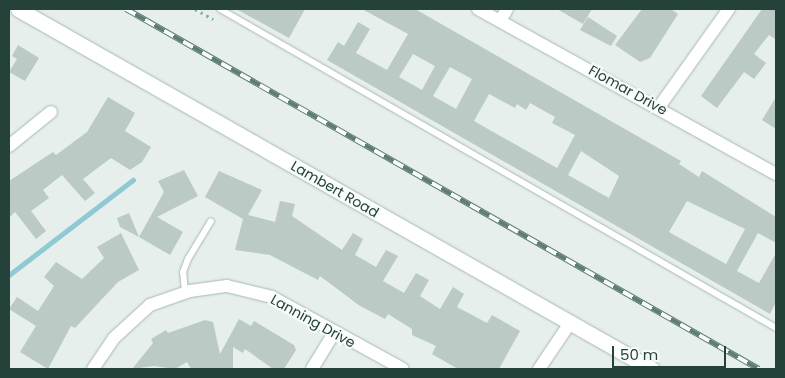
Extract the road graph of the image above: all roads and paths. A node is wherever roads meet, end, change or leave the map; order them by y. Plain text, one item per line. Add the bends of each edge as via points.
1 (18, 9) edge
2 (220, 9) edge
3 (478, 9) edge
4 (507, 9) edge
5 (729, 9) edge
6 (500, 21) junction
7 (660, 107) junction
8 (51, 112) dead end
9 (9, 146) edge
10 (776, 174) edge
11 (211, 221) dead end
12 (187, 292) junction
13 (570, 323) junction
14 (776, 328) edge
15 (334, 334) junction
16 (93, 369) edge
17 (312, 369) edge
18 (403, 369) edge
19 (539, 369) edge
20 (652, 369) edge

1 - 13 main road, Lambert Road
2 - 14 lane
3 - 6 street, Flomar Drive
4 - 6 street
5 - 7 street
6 - 7 street, Flomar Drive
7 - 10 street, Flomar Drive
8 - 9 street
11 - 12 lane via 183,272
12 - 15 street, Lanning Drive via 227,286 272,297
12 - 16 street, Lanning Drive via 150,305 114,338
13 - 19 street
13 - 20 main road, Lambert Road
15 - 17 street
15 - 18 street, Lanning Drive

